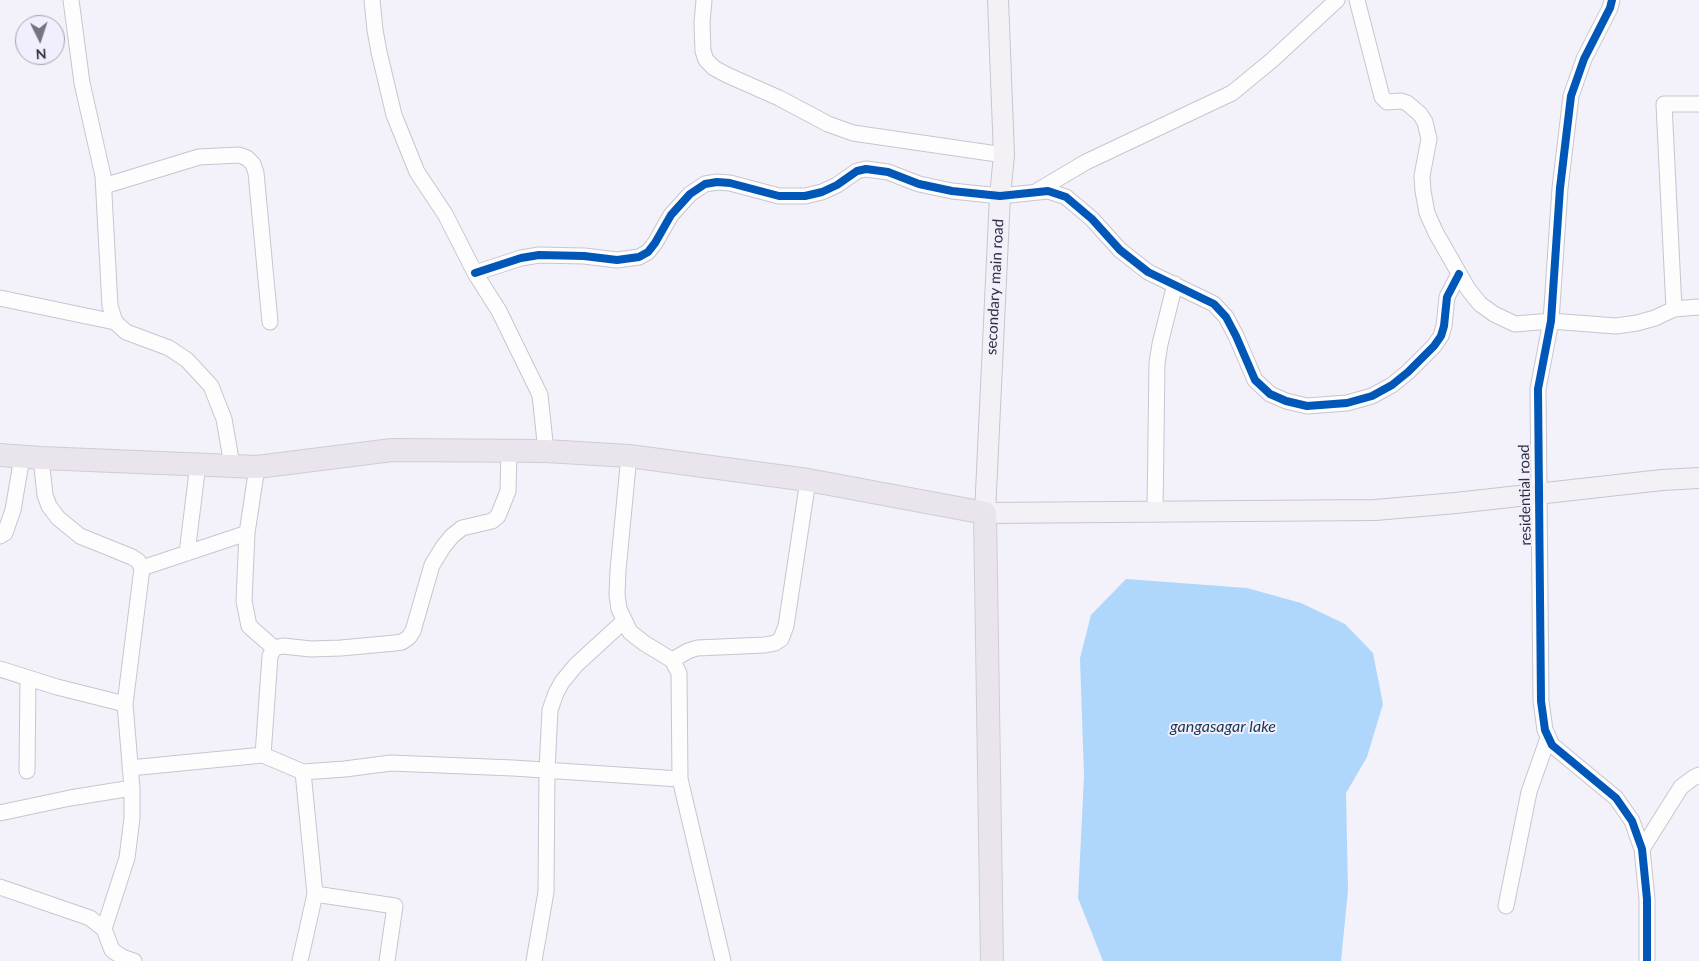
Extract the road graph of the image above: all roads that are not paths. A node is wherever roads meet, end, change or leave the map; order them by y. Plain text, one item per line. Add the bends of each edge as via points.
1 (71, 0) edge
2 (372, 0) edge
3 (704, 0) edge
4 (998, 0) edge
5 (1337, 0) edge
6 (1357, 0) edge
7 (1612, 0) edge
8 (1699, 104) edge
9 (1004, 155) junction
10 (104, 186) junction
11 (1035, 191) junction
12 (1000, 196) junction
13 (475, 273) junction
14 (1459, 274) junction
15 (1176, 284) junction
16 (0, 298) edge
17 (1699, 307) edge
18 (1674, 309) junction
19 (1551, 321) junction
20 (115, 322) junction
21 (270, 322) dead end
22 (509, 451) junction
23 (546, 451) junction
24 (629, 456) junction
25 (21, 457) edge
26 (198, 464) junction
27 (232, 465) junction
28 (257, 467) junction
29 (1699, 478) edge
30 (808, 480) junction
31 (1538, 493) junction
32 (1155, 512) junction
33 (984, 513) junction
34 (247, 533) junction
35 (0, 536) edge
36 (187, 553) junction
37 (142, 568) junction
38 (624, 621) junction
39 (274, 648) junction
40 (672, 660) junction
41 (0, 668) edge
42 (28, 678) junction
43 (125, 704) junction
44 (1548, 738) junction
45 (263, 755) junction
46 (130, 768) junction
47 (547, 770) junction
48 (27, 771) dead end
49 (303, 772) junction
50 (1699, 775) edge
51 (680, 779) junction
52 (132, 788) junction
53 (0, 813) edge
54 (1642, 849) junction
55 (0, 887) edge
56 (315, 894) junction
57 (1506, 906) dead end
58 (104, 930) junction
59 (109, 955) edge
60 (134, 961) edge
61 (300, 961) edge
62 (386, 961) edge
63 (534, 961) edge
64 (723, 961) edge
65 (992, 961) edge
66 (1646, 961) edge

1 - 10 street via 82,83
2 - 13 street via 379,52 394,115 417,172 445,214
3 - 9 street via 703,51 706,60 726,75 853,133
4 - 9 street, secondary main road
5 - 11 street via 1272,61 1232,93 1086,162
6 - 14 street via 1384,100 1407,103 1425,122 1429,139 1422,176 1427,213
7 - 19 street, residential road via 1584,59 1571,96 1560,188
8 - 18 street via 1664,104
9 - 12 street, secondary main road
10 - 20 street via 110,306
10 - 21 street via 199,157 239,155 248,158 256,173
11 - 12 street
11 - 15 street via 1066,197 1092,219 1120,250 1148,272
12 - 13 street via 952,191 918,184 888,172 866,169 822,192 805,196 779,196 717,182 705,184 690,194 671,215 648,252 639,257 616,260 538,255
12 - 33 street, secondary main road
13 - 23 street via 499,311 540,395
14 - 15 street via 1448,297 1440,336 1434,346 1392,386 1347,403 1307,406 1270,394 1255,380 1226,317 1214,304
14 - 19 street via 1480,304 1494,314 1515,324
15 - 32 street via 1157,363
16 - 20 street
17 - 18 street
18 - 19 street via 1655,318 1616,326
19 - 31 street, residential road via 1538,389
20 - 27 street via 126,332 169,348 187,360 210,386 224,419
22 - 23 main road
22 - 28 main road via 392,450
22 - 39 street via 508,491 498,516 492,521 462,528 442,546 432,565 409,637 395,644
23 - 24 main road
24 - 30 main road
24 - 38 street via 617,595
25 - 26 main road
25 - 35 street via 13,510 5,533
25 - 37 street via 58,518 80,536 132,557
26 - 27 main road
26 - 36 street
27 - 28 main road
28 - 34 street
29 - 31 street
30 - 33 main road
30 - 40 street via 786,626 781,639 765,645 698,648
31 - 32 street via 1375,510
31 - 44 street, residential road via 1541,701
32 - 33 street
33 - 65 main road
34 - 36 street
34 - 39 street via 245,616 248,626
36 - 37 street
37 - 43 street
38 - 40 street via 630,632
38 - 47 street via 576,665 556,693 550,710
39 - 45 street via 270,656
40 - 51 street via 677,666 680,684
41 - 42 street
42 - 43 street
42 - 48 street
43 - 46 street
44 - 54 street via 1560,752 1616,798 1632,821
44 - 57 street via 1529,792
45 - 46 street
45 - 49 street
46 - 52 street
47 - 49 street via 391,763
47 - 51 street
47 - 63 street via 546,892
49 - 56 street
50 - 54 street via 1681,787
51 - 64 street
52 - 53 street
52 - 58 street via 127,858
54 - 66 street via 1647,899
55 - 58 street via 90,918
56 - 61 street
56 - 62 street via 395,906
58 - 59 street
59 - 60 street

